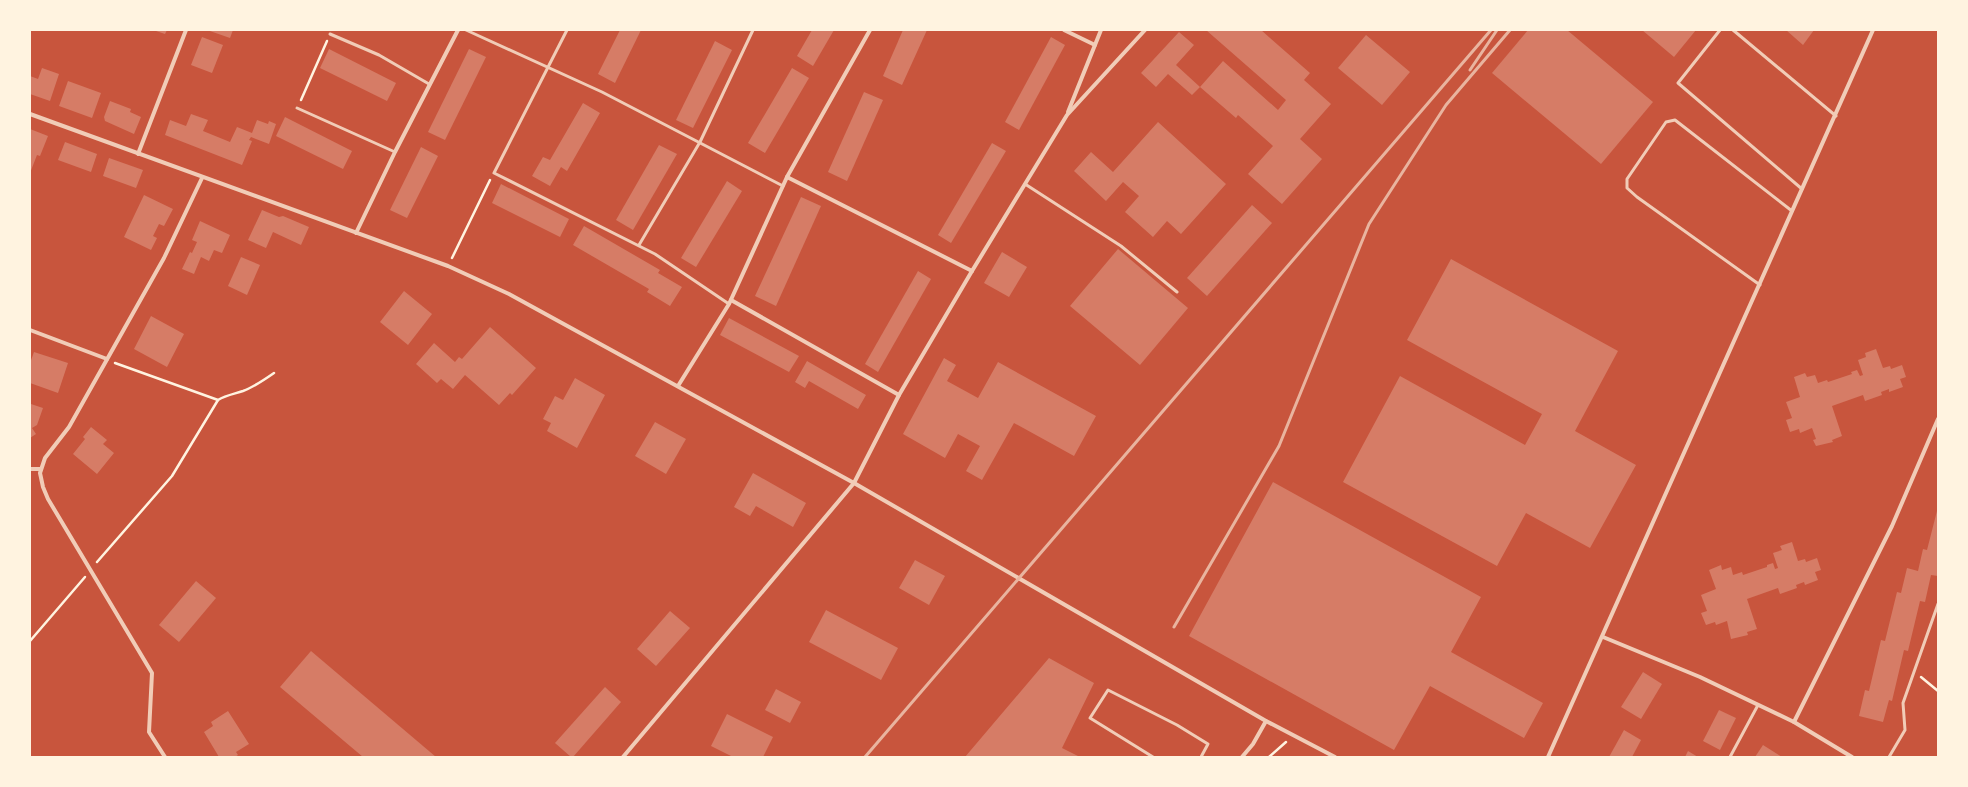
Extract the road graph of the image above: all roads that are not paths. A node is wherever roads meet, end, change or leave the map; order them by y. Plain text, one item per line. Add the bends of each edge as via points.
1 (186, 30) edge
2 (458, 30) edge
3 (466, 30) edge
4 (567, 30) edge
5 (753, 30) edge
6 (870, 30) edge
7 (1064, 30) edge
8 (1101, 30) edge
9 (1145, 30) edge
10 (1720, 30) edge
11 (1733, 30) edge
12 (1873, 30) edge
13 (330, 34) road end
14 (1094, 45) junction
15 (548, 66) junction
16 (429, 84) junction
17 (297, 108) road end
18 (30, 114) edge
19 (1067, 115) junction
20 (1836, 116) junction
21 (700, 142) junction
22 (395, 152) junction
23 (138, 154) junction
24 (788, 177) junction
25 (202, 178) junction
26 (1025, 184) junction
27 (783, 186) junction
28 (1802, 189) junction
29 (1792, 211) junction
30 (356, 233) junction
31 (639, 245) junction
32 (972, 271) junction
33 (1760, 285) junction
34 (1177, 292) dead end
35 (731, 300) junction
36 (729, 304) junction
37 (30, 330) edge
38 (107, 359) junction
39 (678, 386) junction
40 (899, 396) junction
41 (1938, 418) edge
42 (30, 468) edge
43 (41, 469) junction
44 (854, 483) junction
45 (1938, 604) edge
46 (1603, 637) junction
47 (1758, 705) junction
48 (1266, 720) junction
49 (1794, 722) junction
50 (164, 757) edge
51 (623, 757) edge
52 (1153, 757) edge
53 (1201, 757) edge
54 (1242, 757) edge
55 (1335, 757) edge
56 (1548, 757) edge
57 (1730, 757) edge
58 (1852, 757) edge
59 (1889, 757) edge

1 - 23 street
2 - 16 street
3 - 15 lane
4 - 15 lane
5 - 21 lane
6 - 24 street
7 - 14 street
8 - 14 street
9 - 19 street
10 - 28 lane via 1678,82
11 - 20 lane
12 - 20 street
13 - 16 lane via 379,55
14 - 19 street
15 - 21 lane
15 - 31 lane via 494,172
16 - 22 street
17 - 22 lane
18 - 23 street
19 - 26 street
20 - 28 street
21 - 27 lane
21 - 31 lane
22 - 30 street
23 - 25 street
24 - 27 street
24 - 32 street
25 - 30 street
25 - 38 street via 164,258
26 - 32 street
26 - 34 lane via 1121,246
27 - 35 street
28 - 29 street
29 - 33 street
29 - 33 lane via 1675,120 1666,122 1627,179 1627,188 1637,197
30 - 39 street via 448,266 509,294
31 - 36 lane
32 - 40 street
33 - 46 street
35 - 36 street
35 - 40 street
36 - 39 street
37 - 38 street
38 - 43 street via 69,427 45,458
39 - 44 street
40 - 44 street
41 - 49 street via 1892,526
42 - 43 street
43 - 50 street via 45,494 152,673 149,732
44 - 48 street
44 - 51 street
45 - 59 lane via 1903,703 1905,730
46 - 47 street via 1700,677
46 - 56 street
47 - 49 street
47 - 57 lane
48 - 54 street via 1253,744
48 - 55 street
49 - 58 street
52 - 53 lane via 1090,718 1108,690 1208,744

